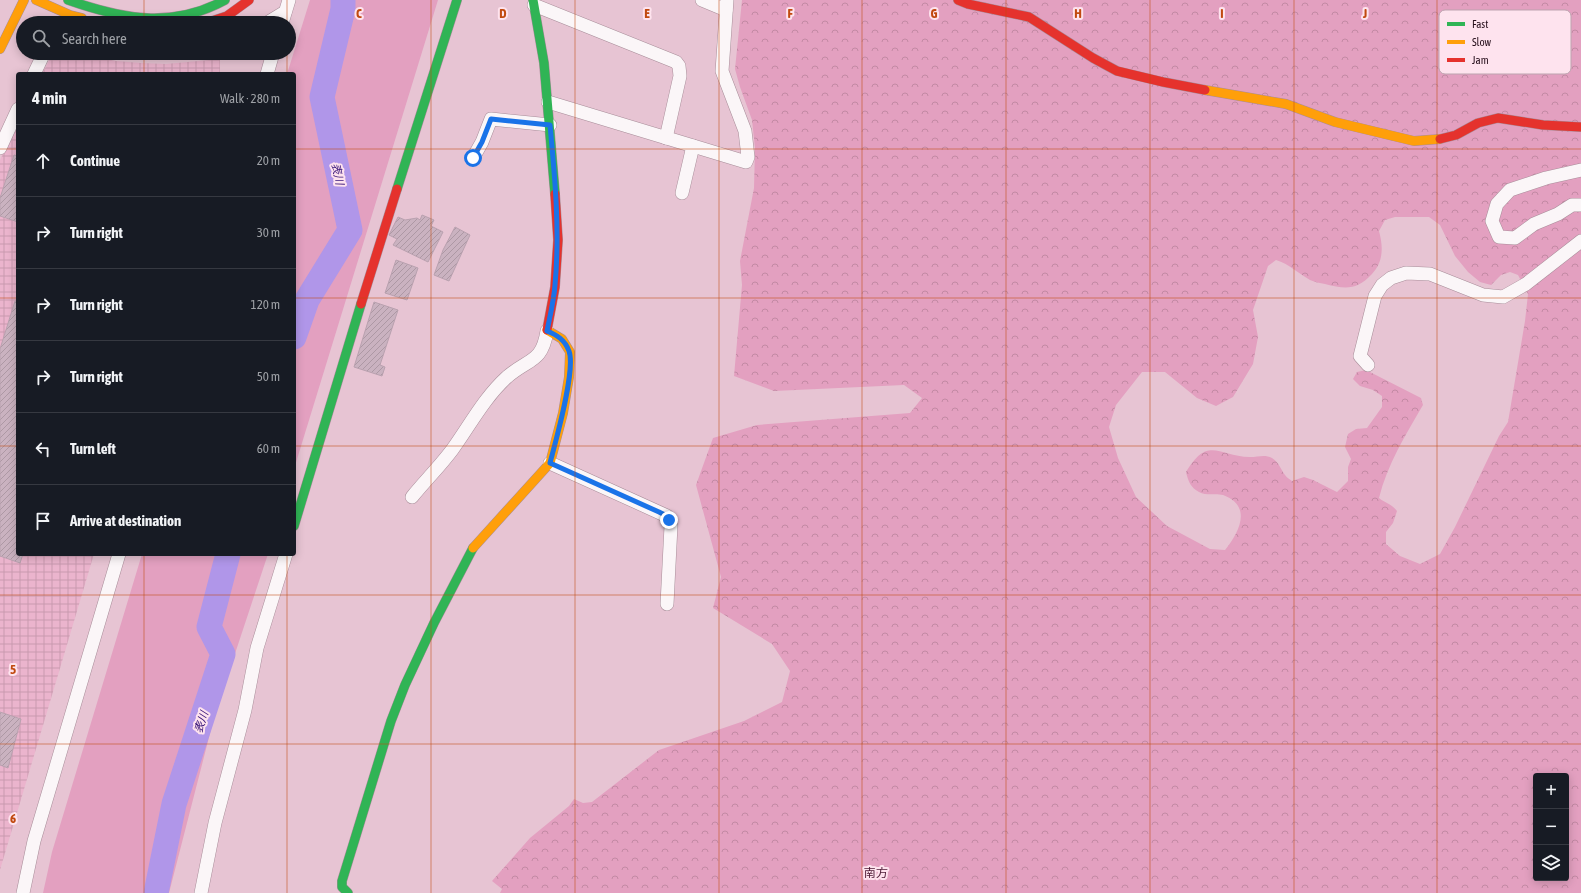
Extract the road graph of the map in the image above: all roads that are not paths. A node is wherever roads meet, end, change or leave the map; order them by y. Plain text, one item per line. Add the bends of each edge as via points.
1 (24, 0) edge
2 (36, 0) edge
3 (68, 0) edge
4 (225, 0) edge
5 (250, 0) edge
6 (456, 0) edge
7 (702, 0) edge
8 (958, 0) edge
9 (533, 3) edge
10 (727, 5) edge
11 (74, 16) edge
12 (121, 16) edge
13 (182, 16) edge
14 (227, 16) edge
15 (0, 49) edge
16 (41, 60) edge
17 (271, 60) edge
18 (35, 72) edge
19 (268, 72) edge
20 (548, 102) junction
21 (16, 113) edge
22 (550, 125) junction
23 (1581, 127) edge
24 (666, 138) junction
25 (693, 146) junction
26 (0, 148) edge
27 (473, 158) dead end
28 (1581, 170) edge
29 (682, 193) dead end
30 (1581, 205) edge
31 (1581, 241) edge
32 (547, 331) junction
33 (1368, 365) dead end
34 (550, 463) junction
35 (412, 497) dead end
36 (296, 519) edge
37 (118, 556) edge
38 (285, 556) edge
39 (667, 604) dead end
40 (23, 893) edge
41 (201, 893) edge
42 (348, 893) edge

1 - 15 main road
2 - 11 main road
3 - 12 main road
4 - 13 main road via 216,6
5 - 14 main road
6 - 36 main road
7 - 10 street
8 - 23 main road via 1029,18 1117,71 1286,104 1334,122 1394,137 1414,141 1437,140 1456,135 1478,123 1498,118
9 - 20 main road
9 - 24 street via 676,62 680,76
10 - 25 street via 722,71 745,131 748,157 746,162
16 - 18 street
17 - 19 street
20 - 22 main road
20 - 24 street
21 - 26 street
22 - 27 street via 491,119
22 - 32 main road via 558,240 555,287
24 - 25 street
25 - 29 street
28 - 30 street via 1510,190 1497,204 1492,221 1499,237 1515,238 1534,224 1572,205
31 - 33 street via 1526,284 1503,297 1483,295 1430,274 1406,273 1391,278 1382,285 1375,296 1360,356
32 - 34 main road via 562,339 570,352 567,392
32 - 35 street via 545,343 539,354 517,368 490,395 452,450
34 - 39 street via 667,516 670,526
34 - 42 main road via 470,552 434,623 391,721 342,881 342,887
37 - 40 street via 34,841
38 - 41 street via 257,648 245,710 215,823

